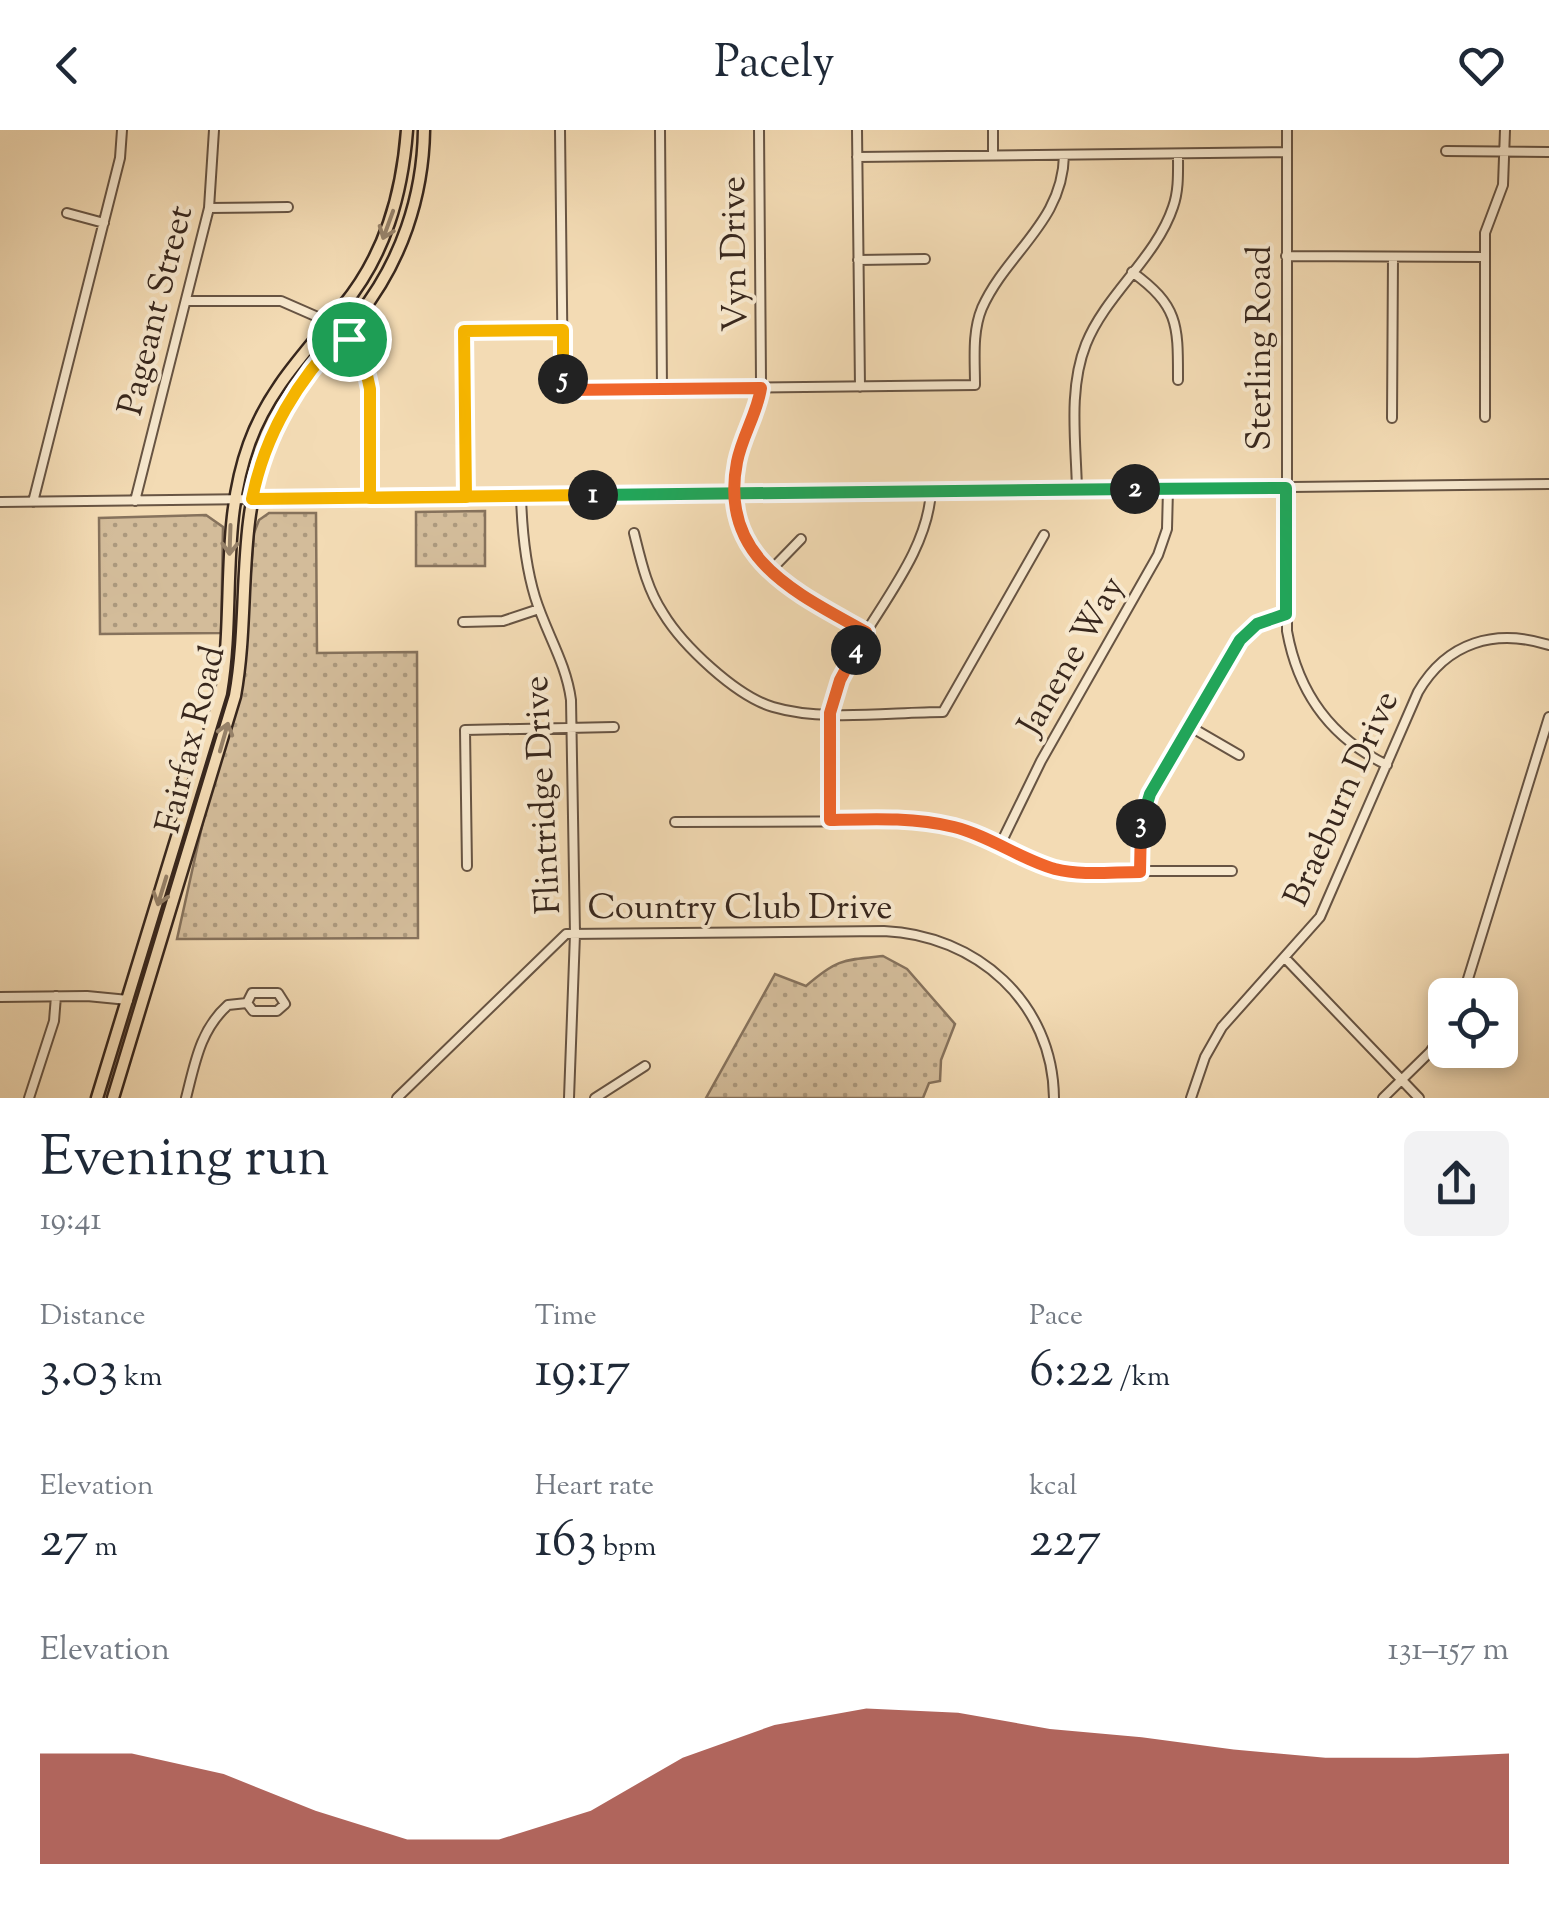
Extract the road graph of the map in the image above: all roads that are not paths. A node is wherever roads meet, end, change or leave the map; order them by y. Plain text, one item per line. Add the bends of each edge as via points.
1 (122, 130) edge
2 (214, 130) edge
3 (408, 130) edge
4 (424, 130) edge
5 (560, 130) edge
6 (660, 130) edge
7 (759, 130) edge
8 (856, 130) edge
9 (993, 130) edge
10 (1287, 130) edge
11 (1505, 130) edge
12 (1446, 151) dead end
13 (1287, 152) junction
14 (1505, 152) junction
15 (1549, 152) edge
16 (1178, 154) junction
17 (1064, 155) junction
18 (993, 156) junction
19 (857, 157) junction
20 (208, 208) junction
21 (288, 208) dead end
22 (67, 213) dead end
23 (104, 222) junction
24 (1286, 256) junction
25 (1393, 257) junction
26 (1485, 257) junction
27 (925, 259) dead end
28 (858, 260) junction
29 (1132, 272) junction
30 (186, 301) junction
31 (329, 322) junction
32 (563, 330) junction
33 (344, 332) junction
34 (1178, 380) dead end
35 (860, 387) junction
36 (761, 388) junction
37 (662, 389) junction
38 (1485, 417) dead end
39 (1392, 418) dead end
40 (1549, 484) edge
41 (1286, 488) junction
42 (1168, 489) junction
43 (1076, 490) junction
44 (932, 492) junction
45 (735, 494) junction
46 (522, 496) junction
47 (466, 497) junction
48 (234, 498) junction
49 (370, 498) junction
50 (252, 499) junction
51 (136, 501) junction
52 (0, 502) edge
53 (34, 502) junction
54 (634, 533) dead end
55 (1044, 535) dead end
56 (802, 539) dead end
57 (769, 572) junction
58 (540, 609) junction
59 (1286, 614) junction
60 (463, 622) dead end
61 (866, 632) junction
62 (1549, 644) edge
63 (830, 713) junction
64 (1549, 717) edge
65 (1189, 726) junction
66 (614, 727) dead end
67 (572, 728) junction
68 (1239, 755) dead end
69 (1387, 765) junction
70 (830, 820) junction
71 (675, 822) dead end
72 (1001, 843) junction
73 (467, 866) dead end
74 (1232, 871) dead end
75 (1140, 872) junction
76 (150, 930) junction
77 (575, 934) junction
78 (1285, 958) junction
79 (150, 978) junction
80 (1468, 978) edge
81 (56, 996) junction
82 (0, 997) edge
83 (128, 1000) junction
84 (247, 1003) junction
85 (1428, 1050) edge
86 (110, 1058) junction
87 (645, 1066) dead end
88 (120, 1073) junction
89 (1402, 1080) junction
90 (29, 1098) edge
91 (97, 1098) edge
92 (110, 1098) edge
93 (186, 1098) edge
94 (397, 1098) edge
95 (569, 1098) edge
96 (595, 1098) edge
97 (1054, 1098) edge
98 (1192, 1098) edge
99 (1384, 1098) edge
100 (1419, 1098) edge

1 - 23 street
2 - 20 street, Pageant Street
3 -> 31 main road, Fairfax Road via 384,238 356,290
4 - 33 main road, Fairfax Road via 416,196 401,244
5 - 32 street
6 - 37 street
7 - 36 street, Vyn Drive
8 - 19 street
9 - 18 street
10 - 13 street, Sterling Road
11 - 14 street
12 - 14 street
13 - 16 street
13 - 24 street, Sterling Road
14 - 15 street
14 - 26 street
16 - 17 street
16 - 29 street via 1173,208
17 - 18 street
17 - 35 street via 1053,206 982,310 975,384
18 - 19 street
19 - 28 street
20 - 21 street
20 - 30 street, Pageant Street
22 - 23 street
23 - 53 street
24 - 25 street
24 - 41 street, Sterling Road
25 - 26 street
25 - 39 street
26 - 38 street
27 - 28 street
28 - 35 street
29 - 34 street via 1164,298 1174,316
29 - 43 street via 1090,334 1080,362
30 - 31 street via 281,302
30 - 51 street, Pageant Street
31 - 48 main road, Fairfax Road via 267,404
32 - 37 street via 564,390
32 - 47 street via 464,331
33 - 49 street via 369,377
33 - 50 main road, Fairfax Road via 283,410
35 - 36 street
36 - 37 street
36 - 45 street, Vyn Drive via 738,457
40 - 41 street
41 - 42 street
41 - 59 street, Sterling Road
42 - 43 street
42 - 72 street, Janene Way via 1167,529 1158,555
43 - 44 street
44 - 45 street
44 - 61 street via 923,532
45 - 46 street
45 - 57 street via 745,538
46 - 47 street
46 - 58 street, Flintridge Drive via 525,554
47 - 49 street
48 - 50 street
48 - 51 street
48 -> 76 main road, Fairfax Road via 220,693
49 - 50 street
79 -> 50 main road, Fairfax Road via 235,696
51 - 53 street
52 - 53 street
54 - 63 street via 663,614 694,651 770,706
55 - 63 street via 943,712
56 - 57 street
57 - 61 street
58 - 60 street via 503,621
58 - 67 street, Flintridge Drive via 564,666
59 - 65 street via 1257,624 1240,640
59 - 69 street, Sterling Road via 1291,651 1311,699 1344,738
61 - 63 street
62 - 69 street, Braeburn Drive via 1492,638 1444,659 1418,692
63 - 70 street
64 - 80 street
65 - 68 street
65 - 75 street via 1146,807
66 - 67 street
67 - 73 street via 464,730
67 - 77 street, Flintridge Drive
69 - 78 street, Braeburn Drive via 1328,902
70 - 71 street
70 - 72 street via 921,821
72 - 75 street via 1064,871
74 - 75 street
76 - 79 main road via 156,945
76 - 83 main road, Fairfax Road
77 - 94 street, Country Club Drive via 566,934
77 - 95 street, Flintridge Drive
77 - 97 street, Country Club Drive via 884,931 937,939 993,969 1026,1006 1048,1056
78 - 89 street
78 - 98 street, Braeburn Drive via 1222,1028
79 - 88 main road, Fairfax Road
81 - 82 street
81 - 83 street
81 - 90 street
83 - 86 main road, Fairfax Road
83 - 88 main road via 132,1022
84 - 84 street via 252,993 278,993 285,1004 278,1011 253,1011
84 - 93 street via 228,1005 211,1023
85 - 89 street
86 - 91 main road, Fairfax Road
86 - 92 main road
87 - 96 street
88 - 92 main road, Fairfax Road
89 - 99 street
89 - 100 street

